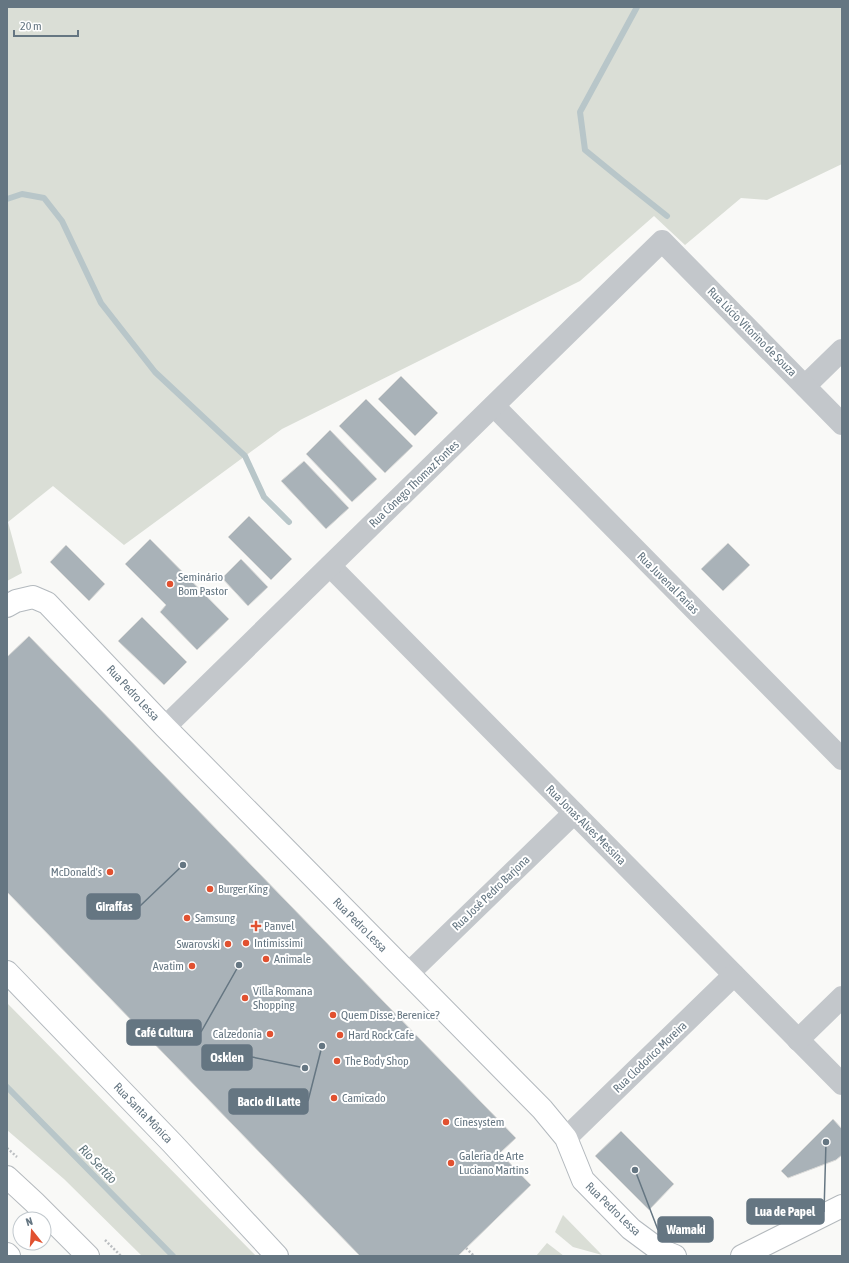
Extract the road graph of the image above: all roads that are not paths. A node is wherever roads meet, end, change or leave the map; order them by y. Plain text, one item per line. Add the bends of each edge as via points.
1 (662, 241) joint
2 (842, 350) edge
3 (805, 386) junction
4 (494, 406) junction
5 (842, 424) edge
6 (330, 566) junction
7 (7, 606) edge
8 (165, 728) junction
9 (842, 759) edge
10 (574, 813) junction
11 (7, 972) edge
12 (408, 974) junction
13 (734, 975) junction
14 (842, 998) edge
15 (798, 1040) junction
16 (842, 1084) edge
17 (566, 1138) junction
18 (7, 1177) edge
19 (842, 1206) edge
20 (88, 1256) edge
21 (277, 1256) edge
22 (675, 1256) edge
23 (742, 1256) edge

1 - 3 street, Rua Lúcio Vitorino de Souza
1 - 4 street, Rua Cônego Thomaz Fontes
2 - 3 street
3 - 5 street, Rua Lúcio Vitorino de Souza
4 - 6 street, Rua Cônego Thomaz Fontes
4 - 9 street, Rua Juvenal Farias
6 - 8 street, Rua Cônego Thomaz Fontes
6 - 10 street, Rua Jonas Alves Messina
7 - 8 street, Rua Pedro Lessa via 33,597 47,603
8 - 12 street, Rua Pedro Lessa
10 - 12 street, Rua José Pedro Barjona
10 - 13 street, Rua Jonas Alves Messina
11 - 21 street, Rua Santa Mônica
12 - 17 street, Rua Pedro Lessa via 542,1109
13 - 15 street, Rua Jonas Alves Messina
13 - 17 street, Rua Clodorico Moreira
14 - 15 street
15 - 16 street, Rua Jonas Alves Messina
17 - 22 street, Rua Pedro Lessa via 583,1180 631,1229 658,1249
18 - 20 street
19 - 23 street

